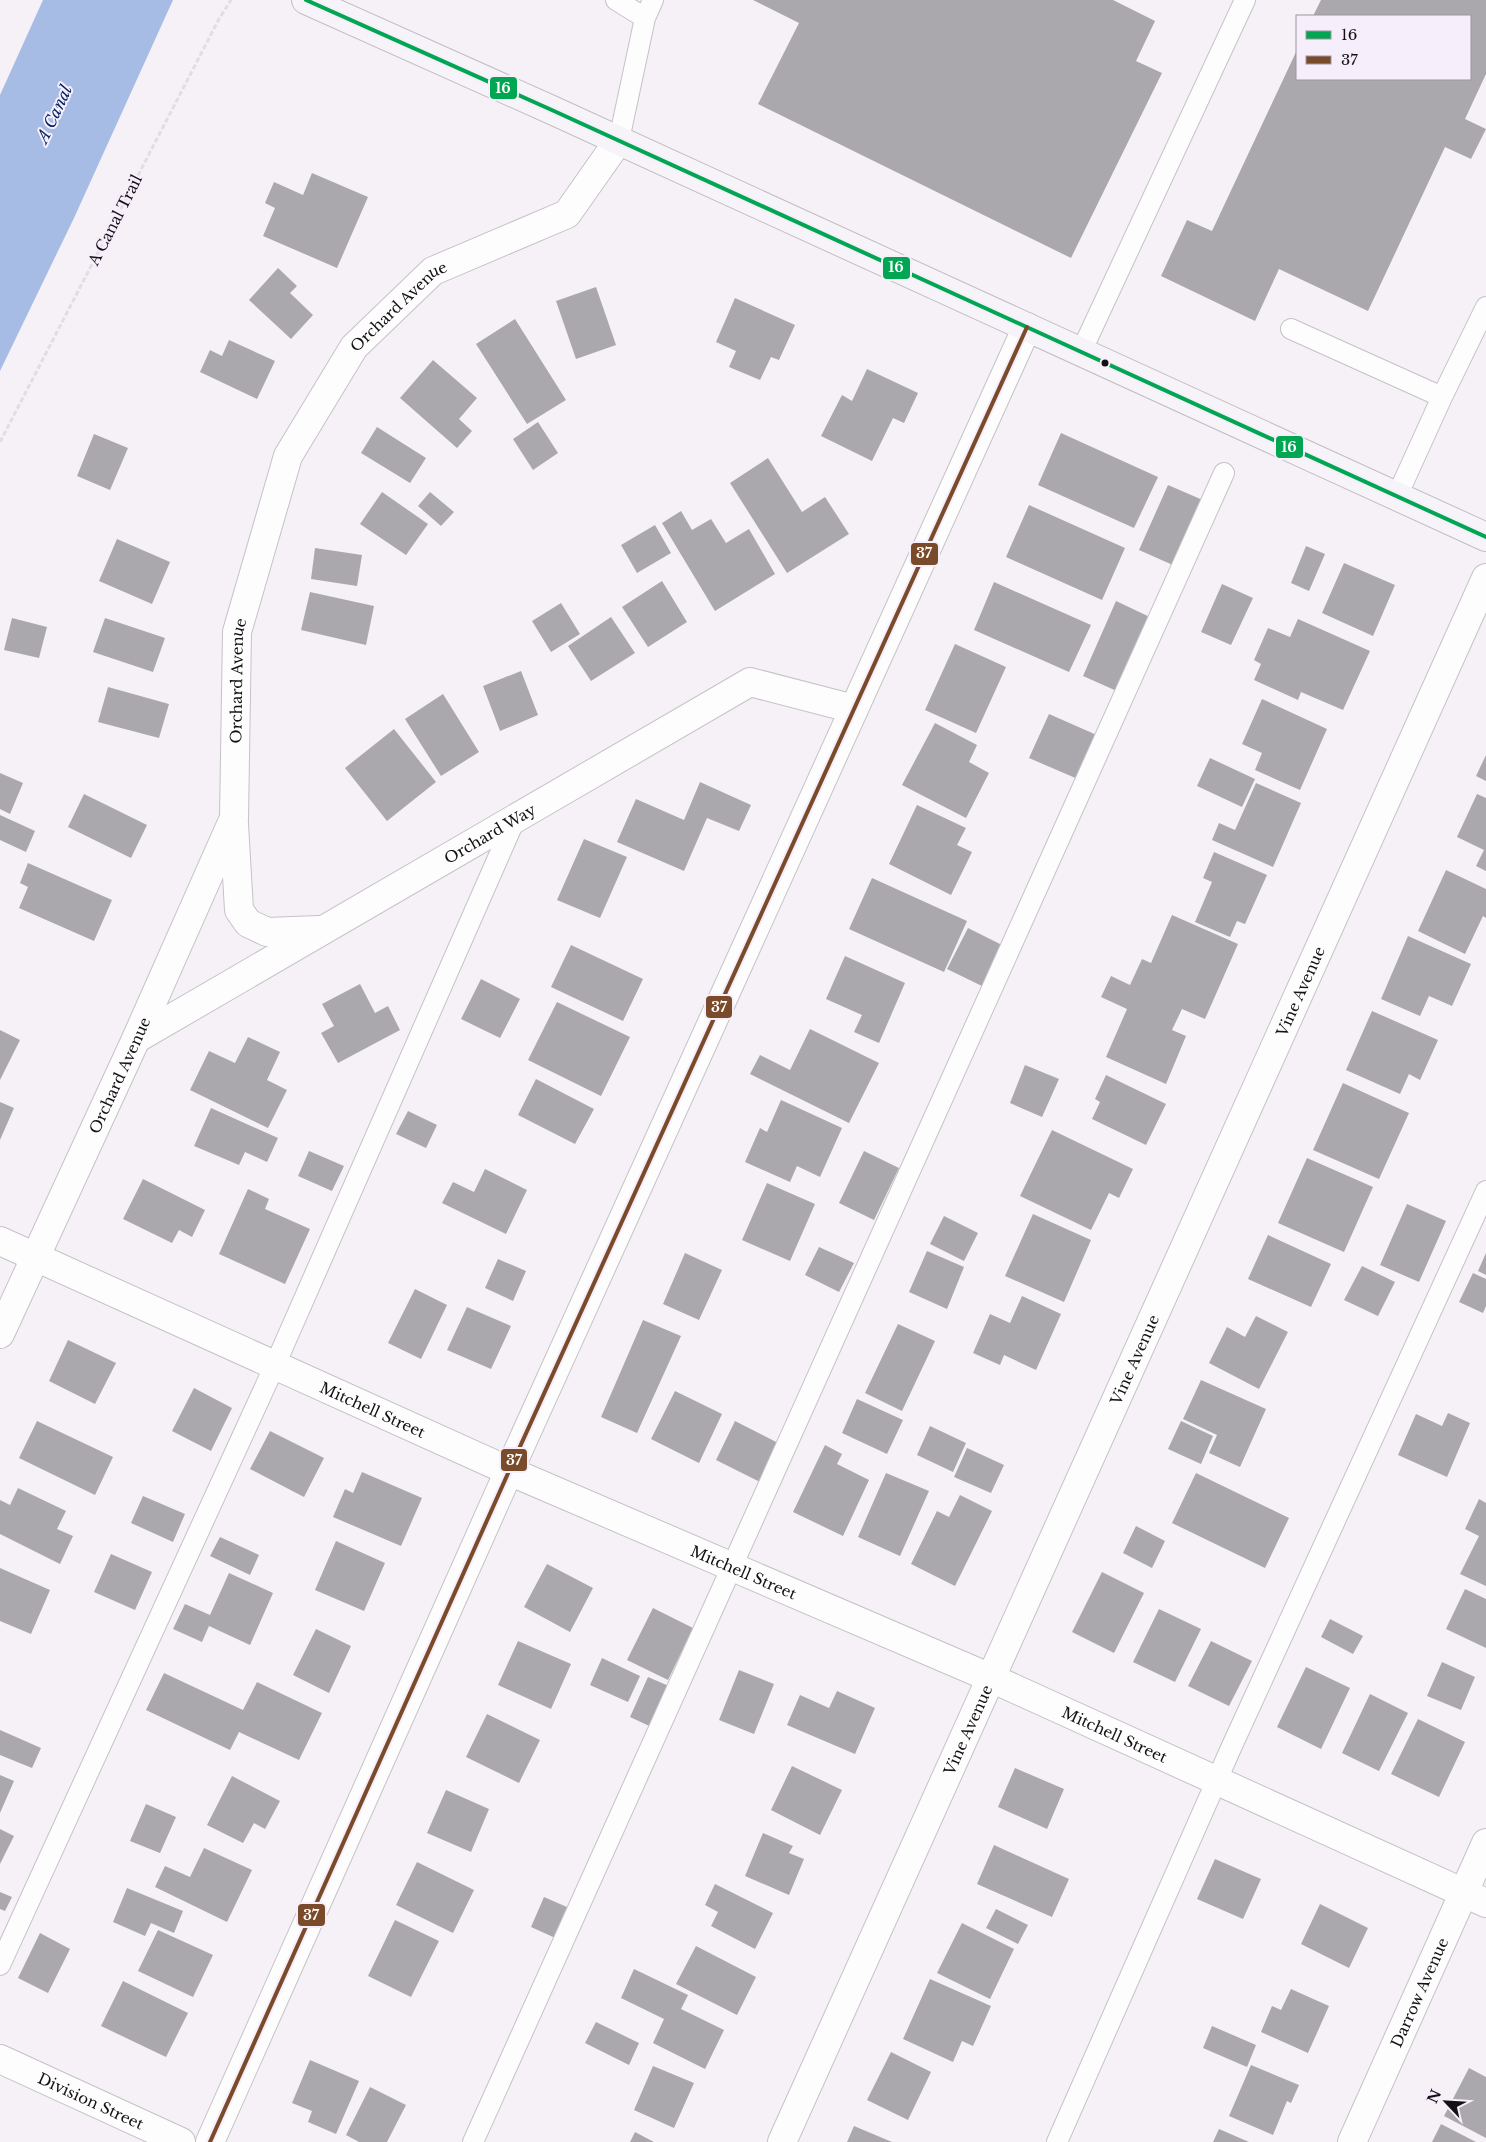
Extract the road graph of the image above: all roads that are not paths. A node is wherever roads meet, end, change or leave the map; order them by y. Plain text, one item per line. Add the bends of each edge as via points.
1 (306, 0) edge
2 (616, 0) edge
3 (1245, 0) edge
4 (649, 9) edge
5 (619, 140) junction
6 (1486, 307) edge
7 (1027, 327) junction
8 (1291, 329) dead end
9 (1081, 352) junction
10 (1442, 398) junction
11 (1224, 473) dead end
12 (1397, 496) junction
13 (1486, 537) edge
14 (1486, 578) edge
15 (854, 709) junction
16 (516, 817) junction
17 (234, 818) junction
18 (323, 929) junction
19 (136, 1039) junction
20 (1486, 1191) edge
21 (0, 1241) edge
22 (34, 1257) junction
23 (0, 1334) edge
24 (275, 1365) junction
25 (509, 1471) junction
26 (732, 1567) junction
27 (990, 1678) junction
28 (1217, 1781) junction
29 (1486, 1843) edge
30 (1475, 1898) edge
31 (0, 1965) edge
32 (0, 2059) edge
33 (181, 2142) edge
34 (210, 2142) edge
35 (473, 2142) edge
36 (782, 2142) edge
37 (1057, 2142) edge
38 (1352, 2142) edge

1 - 5 main road
2 - 4 lane
3 - 9 lane
4 - 5 lane
5 - 7 main road
5 - 17 street, Orchard Avenue via 567,214 433,271 425,278 354,347 288,456 237,632
6 - 10 lane
7 - 9 main road
7 - 15 street
8 - 10 lane
9 - 12 main road
10 - 12 lane
11 - 26 lane
12 - 13 main road
14 - 27 street, Vine Avenue
15 - 16 street, Orchard Way via 750,682
15 - 25 street
16 - 18 street, Orchard Way
16 - 24 lane
17 - 18 street via 239,910 248,923 267,932
17 - 19 street, Orchard Avenue
18 - 19 street, Orchard Way
19 - 22 street, Orchard Avenue
20 - 28 lane
21 - 22 street, Mitchell Street
22 - 23 street, Orchard Avenue
22 - 24 street, Mitchell Street
24 - 25 street, Mitchell Street
24 - 31 lane
25 - 26 street, Mitchell Street
25 - 34 street
26 - 27 street, Mitchell Street
26 - 35 lane
27 - 28 street, Mitchell Street
27 - 36 street, Vine Avenue
28 - 30 street, Mitchell Street
28 - 37 lane
29 - 30 street, Darrow Avenue
30 - 38 street, Darrow Avenue
32 - 33 street, Division Street

